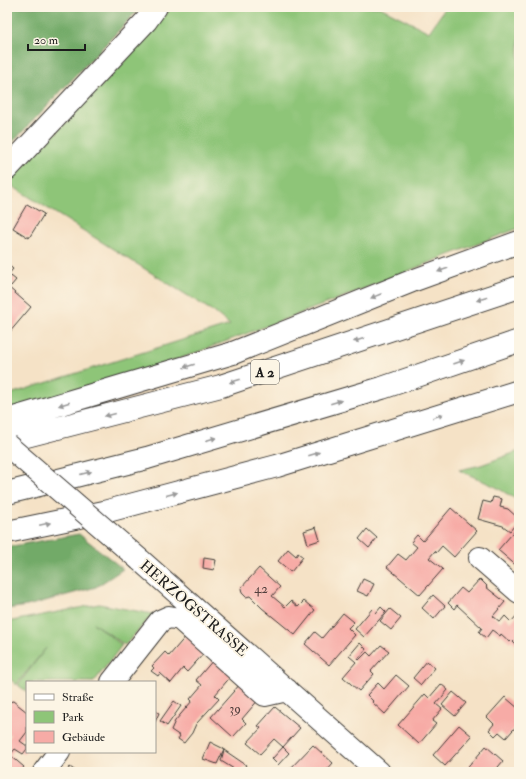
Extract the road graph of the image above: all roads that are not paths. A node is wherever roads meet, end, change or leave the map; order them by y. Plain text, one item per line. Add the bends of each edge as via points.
1 (156, 7) edge
2 (7, 169) edge
3 (519, 242) edge
4 (519, 287) edge
5 (519, 341) edge
6 (519, 391) edge
7 (7, 420) edge
8 (7, 441) edge
9 (7, 445) edge
10 (7, 493) edge
11 (7, 532) edge
12 (480, 558) dead end
13 (519, 592) edge
14 (113, 681) edge
15 (287, 690) junction
16 (58, 753) edge
17 (44, 772) edge
18 (379, 772) edge

1 - 2 main road via 146,21
3 -> 7 main road via 412,281 233,353
4 -> 8 main road, A 2 via 220,386
10 -> 5 main road via 147,458 375,391
11 -> 6 main road via 104,512 277,466
9 - 15 main road, HERZOGSTRASSE, bridge
12 - 13 main road
14 - 15 main road via 160,621 169,617 180,619 265,695
15 - 18 main road, HERZOGSTRASSE
16 - 17 main road

